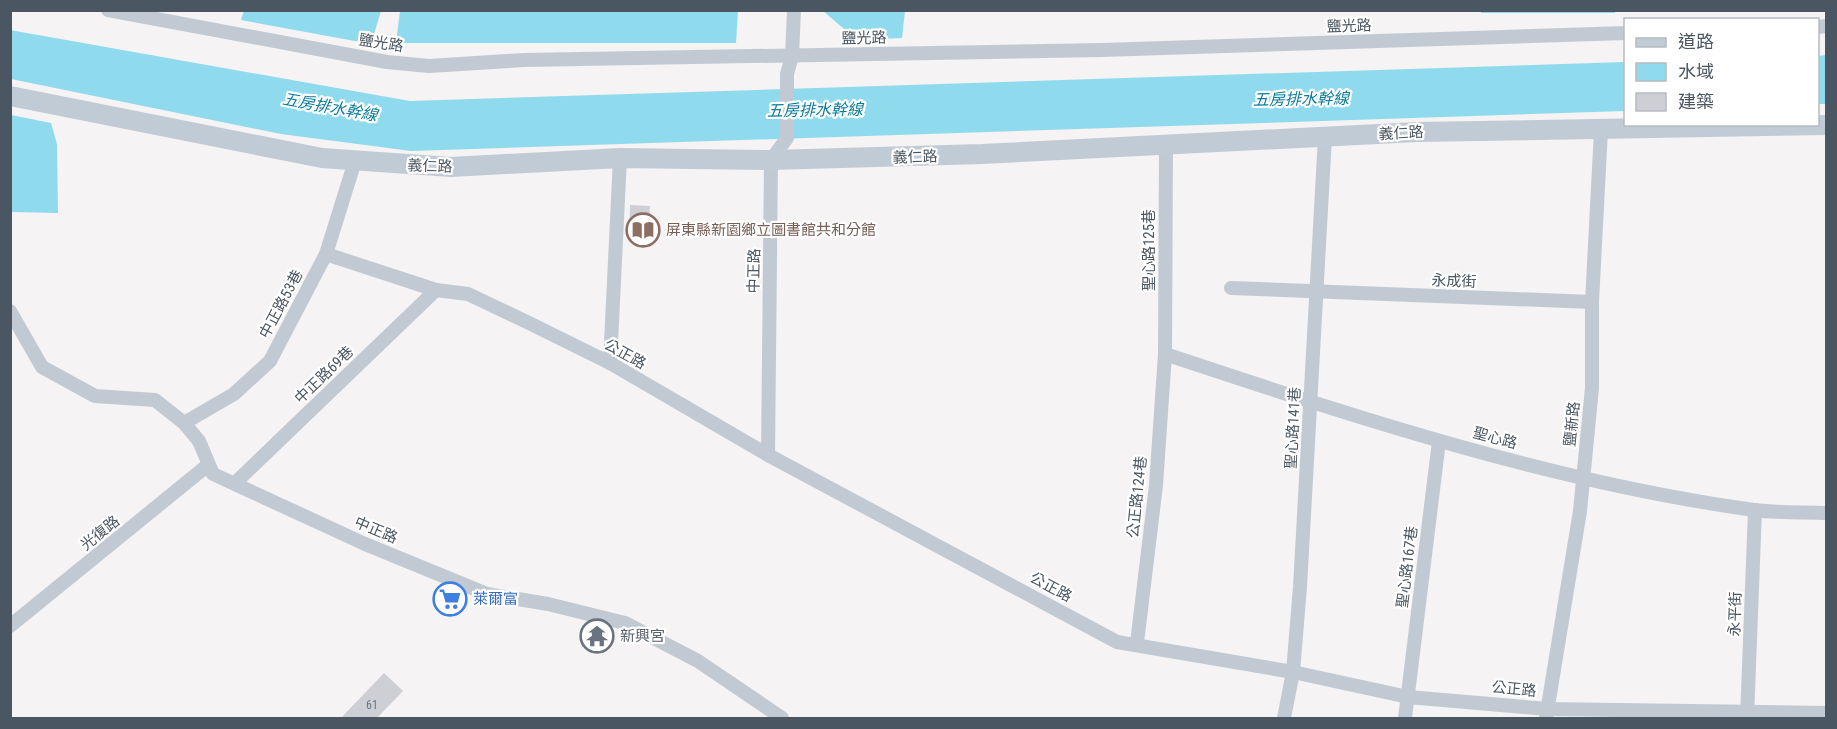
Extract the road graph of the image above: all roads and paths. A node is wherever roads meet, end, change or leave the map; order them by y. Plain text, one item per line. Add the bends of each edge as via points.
1 (108, 10) edge
2 (794, 10) edge
3 (1624, 33) edge
4 (792, 56) junction
5 (10, 96) edge
6 (1752, 126) edge
7 (1601, 130) junction
8 (1325, 137) junction
9 (1166, 146) junction
10 (620, 158) junction
11 (771, 160) junction
12 (356, 161) junction
13 (326, 254) junction
14 (1231, 288) dead end
15 (436, 290) junction
16 (1316, 293) junction
17 (1592, 302) junction
18 (10, 311) edge
19 (1165, 354) junction
20 (610, 363) junction
21 (1311, 402) junction
22 (184, 423) junction
23 (1439, 441) junction
24 (768, 455) junction
25 (208, 465) junction
26 (1583, 478) junction
27 (235, 483) junction
28 (1755, 510) junction
29 (1827, 513) edge
30 (10, 626) edge
31 (1137, 644) junction
32 (1293, 672) junction
33 (1408, 697) junction
34 (1827, 713) edge
35 (1547, 714) edge
36 (1645, 714) edge
37 (1748, 715) edge
38 (782, 718) edge
39 (1284, 718) edge
40 (1405, 718) edge

1 - 4 street, 鹽光路 via 387,62 429,66 524,60
2 - 4 street
3 - 4 street, 鹽光路
4 - 11 street via 787,74 786,138
5 - 12 street, 義仁路 via 322,158
6 - 7 street, 義仁路
7 - 8 street, 義仁路
7 - 17 street, 鹽新路
8 - 9 street, 義仁路
8 - 16 street, 聖心路141巷
9 - 11 street, 義仁路
9 - 19 street, 聖心路125巷
10 - 11 street, 義仁路
10 - 12 street, 義仁路 via 491,167
10 - 20 street
11 - 24 street, 中正路
12 - 13 street, 中正路53巷
13 - 15 street, 公正路
13 - 22 street, 中正路53巷 via 270,361 234,394
14 - 16 street, 永成街
15 - 20 street, 公正路 via 468,294
15 - 27 street, 中正路69巷
16 - 17 street, 永成街
16 - 21 street, 聖心路141巷
17 - 26 street, 鹽新路 via 1592,387
18 - 22 street via 42,367 95,396 155,400
19 - 21 street, 聖心路
19 - 31 street, 公正路124巷 via 1156,485
20 - 24 street, 公正路
21 - 23 street, 聖心路
21 - 32 street, 聖心路141巷
22 - 25 street via 199,441
23 - 26 street, 聖心路
23 - 33 street, 聖心路167巷
24 - 31 street, 公正路 via 1117,642
25 - 27 street, 中正路 via 213,474
25 - 30 street, 光復路
26 - 28 street, 聖心路
26 - 35 street, 鹽新路
27 - 38 street, 中正路 via 365,544 487,594 549,603 625,623 698,661
28 - 29 street, 聖心路
28 - 37 street, 永平街
31 - 32 street, 公正路
32 - 33 street, 公正路
32 - 39 street, 聖心路141巷
33 - 35 street, 公正路
33 - 40 street, 聖心路167巷
34 - 37 street, 公正路
35 - 36 street, 公正路
36 - 37 street, 公正路

